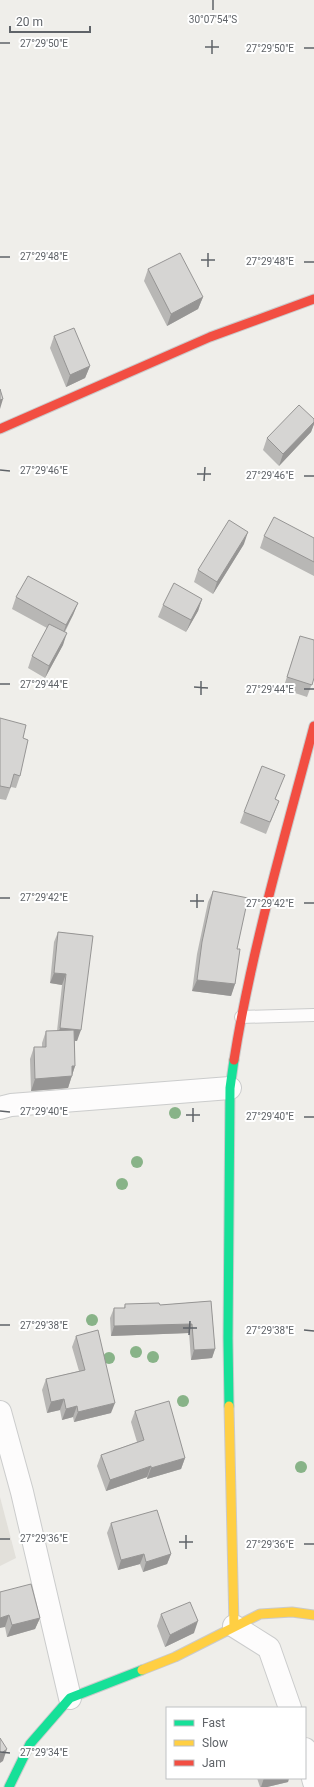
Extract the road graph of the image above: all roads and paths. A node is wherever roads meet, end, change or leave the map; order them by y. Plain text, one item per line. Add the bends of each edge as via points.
1 (314, 300) edge
2 (0, 429) edge
3 (314, 726) edge
4 (314, 1015) edge
5 (241, 1017) junction
6 (230, 1088) junction
7 (0, 1108) edge
8 (0, 1412) edge
9 (314, 1615) edge
10 (234, 1626) junction
11 (70, 1698) junction
12 (290, 1707) edge
13 (306, 1753) edge
14 (314, 1782) edge
15 (9, 1787) edge

1 - 2 street via 210,337
3 - 5 street
4 - 5 lane
5 - 6 street
6 - 7 street via 11,1105
6 - 10 street via 228,1338
8 - 11 street via 22,1492
9 - 10 street via 292,1612 260,1614
10 - 11 street via 175,1657
10 - 12 street via 269,1648
11 - 15 street via 30,1744
13 - 14 street

